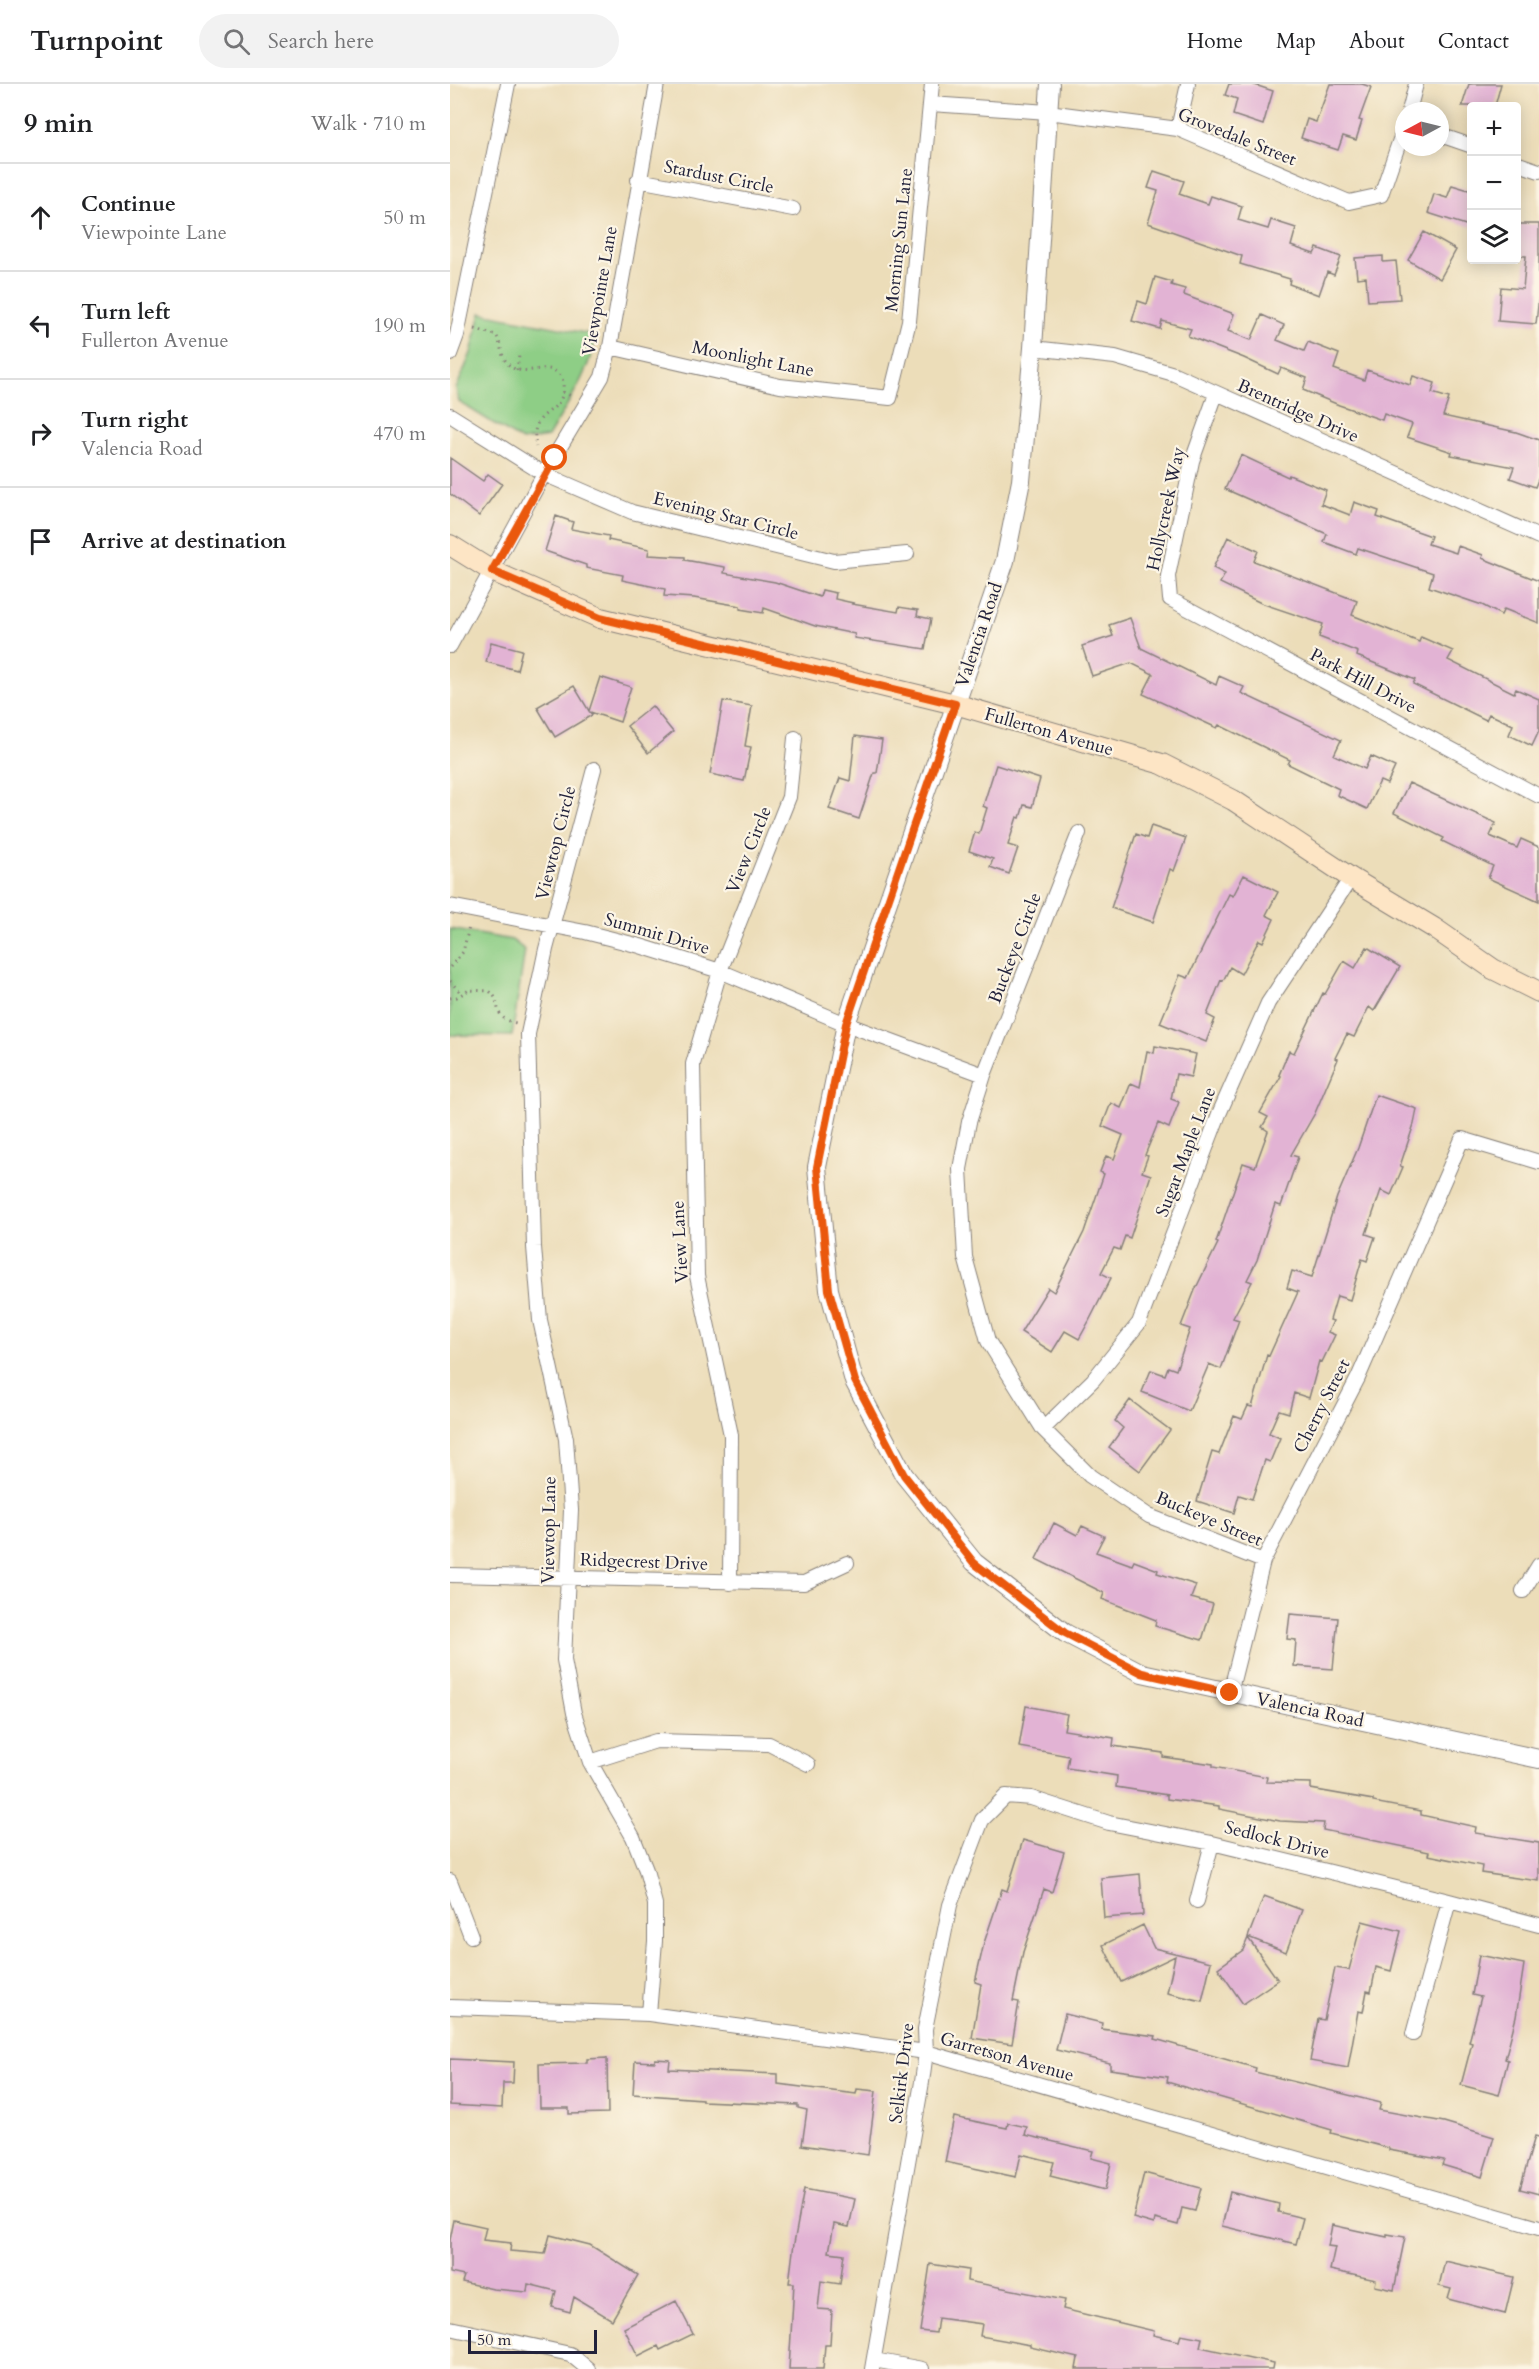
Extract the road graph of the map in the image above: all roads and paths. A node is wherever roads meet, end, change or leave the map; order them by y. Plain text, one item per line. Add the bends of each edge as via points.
1 (508, 84) edge
2 (657, 84) edge
3 (932, 84) edge
4 (1050, 84) edge
5 (1188, 84) edge
6 (1416, 84) edge
7 (1411, 102) edge
8 (931, 104) junction
9 (1048, 112) junction
10 (1178, 129) junction
11 (1449, 138) edge
12 (1467, 145) edge
13 (1395, 154) edge
14 (1521, 165) edge
15 (1539, 171) edge
16 (638, 180) junction
17 (793, 209) dead end
18 (475, 329) dead end
19 (610, 347) junction
20 (1033, 348) junction
21 (450, 354) edge
22 (519, 356) dead end
23 (517, 370) junction
24 (563, 392) junction
25 (1216, 394) junction
26 (573, 397) dead end
27 (890, 398) joint
28 (450, 415) edge
29 (536, 447) dead end
30 (544, 474) junction
31 (1539, 537) edge
32 (450, 545) edge
33 (907, 554) dead end
34 (492, 571) junction
35 (1170, 599) joint
36 (450, 646) edge
37 (955, 704) junction
38 (795, 738) dead end
39 (594, 769) dead end
40 (1539, 796) edge
41 (1079, 833) dead end
42 (1351, 878) junction
43 (450, 906) edge
44 (553, 926) junction
45 (469, 927) dead end
46 (450, 967) edge
47 (720, 971) junction
48 (450, 981) edge
49 (1539, 992) edge
50 (462, 993) junction
51 (450, 998) edge
52 (516, 1023) dead end
53 (846, 1024) junction
54 (984, 1075) junction
55 (1539, 1161) edge
56 (1043, 1429) junction
57 (1263, 1561) junction
58 (847, 1563) dead end
59 (1539, 1565) edge
60 (450, 1575) edge
61 (567, 1578) junction
62 (730, 1583) junction
63 (1523, 1591) dead end
64 (1230, 1693) junction
65 (1539, 1759) edge
66 (590, 1762) junction
67 (808, 1764) dead end
68 (1006, 1796) joint
69 (1212, 1843) junction
70 (450, 1881) edge
71 (1449, 1900) junction
72 (1197, 1901) dead end
73 (1539, 1925) edge
74 (471, 1936) dead end
75 (450, 2007) edge
76 (649, 2014) junction
77 (1413, 2034) dead end
78 (926, 2052) junction
79 (1539, 2228) edge
80 (450, 2328) edge
81 (873, 2364) edge
82 (588, 2369) edge
83 (922, 2369) edge

1 - 21 street
2 - 16 street, Viewpointe Lane
3 - 8 street, Morning Sun Lane
4 - 9 street, Valencia Road
5 - 10 street
6 - 7 street
8 - 9 street, Grovedale Street
8 - 27 street, Morning Sun Lane via 909,321
9 - 10 street, Grovedale Street
9 - 20 street, Valencia Road
10 - 13 street, Grovedale Street via 1348,202 1381,195
11 - 12 street
14 - 15 street
16 - 17 street, Stardust Circle
16 - 19 street, Viewpointe Lane
18 - 23 path via 496,335 503,356
19 - 27 street, Moonlight Lane via 780,386
19 - 30 street, Viewpointe Lane via 602,377
20 - 25 street, Brentridge Drive via 1115,357 1174,374
20 - 37 street, Valencia Road via 1021,481 1005,561
22 - 23 path
23 - 24 path via 554,370 562,377
24 - 26 path
24 - 29 path via 557,407 535,428
25 - 31 street, Brentridge Drive
25 - 35 street, Hollycreek Way via 1192,461 1168,576
28 - 30 street, Evening Star Circle
30 - 33 street, Evening Star Circle via 632,512 834,561
30 - 34 street, Viewpointe Lane
32 - 34 main road, Fullerton Avenue
34 - 36 street, Viewpointe Lane
34 - 37 main road, Fullerton Avenue via 600,618
35 - 40 street, Park Hill Drive
37 - 42 main road, Fullerton Avenue via 1162,764 1233,800
37 - 53 street, Valencia Road
38 - 47 street, View Circle via 789,797
39 - 44 street, Viewtop Circle
41 - 54 street, Buckeye Circle
42 - 49 main road, Fullerton Avenue via 1493,969
42 - 56 street, Sugar Maple Lane via 1268,1003 1219,1114 1139,1323 1093,1380
43 - 44 street, Summit Drive
44 - 47 street, Summit Drive via 640,946
44 - 61 street, Viewtop Lane via 528,1034 534,1247 540,1320 566,1439 571,1509
45 - 46 path via 463,952
47 - 53 street, Summit Drive
47 - 62 street, View Lane via 693,1064 697,1276 731,1435
48 - 50 path
50 - 51 path
50 - 52 path via 489,991 500,1017
53 - 54 street, Summit Drive
53 - 64 street, Valencia Road via 817,1167 829,1290 855,1381 904,1475 974,1563 1065,1633 1142,1673
54 - 56 street, Buckeye Street via 960,1169 965,1257 988,1341
55 - 57 street, Cherry Street via 1462,1138 1358,1378
56 - 57 street, Buckeye Street via 1090,1476 1149,1516
57 - 64 street, Cherry Street
58 - 62 street, Ridgecrest Drive via 804,1583
59 - 63 street
60 - 61 street, Ridgecrest Drive
61 - 62 street, Ridgecrest Drive
61 - 66 street, Viewtop Lane via 564,1660 574,1713
64 - 65 street, Valencia Road
66 - 67 street via 656,1740 769,1743
66 - 76 street, Viewtop Lane via 633,1837 655,1904 656,1941
68 - 69 street, Sedlock Drive via 1031,1798 1109,1823
68 - 78 street, Selkirk Drive via 981,1820 950,1905 925,2029
69 - 71 street, Sedlock Drive
69 - 72 street
70 - 74 street
71 - 73 street, Sedlock Drive
71 - 77 street
75 - 76 street, Garretson Avenue
76 - 78 street, Garretson Avenue
78 - 79 street, Garretson Avenue
78 - 81 street, Selkirk Drive
80 - 82 street via 570,2354
81 - 83 street

